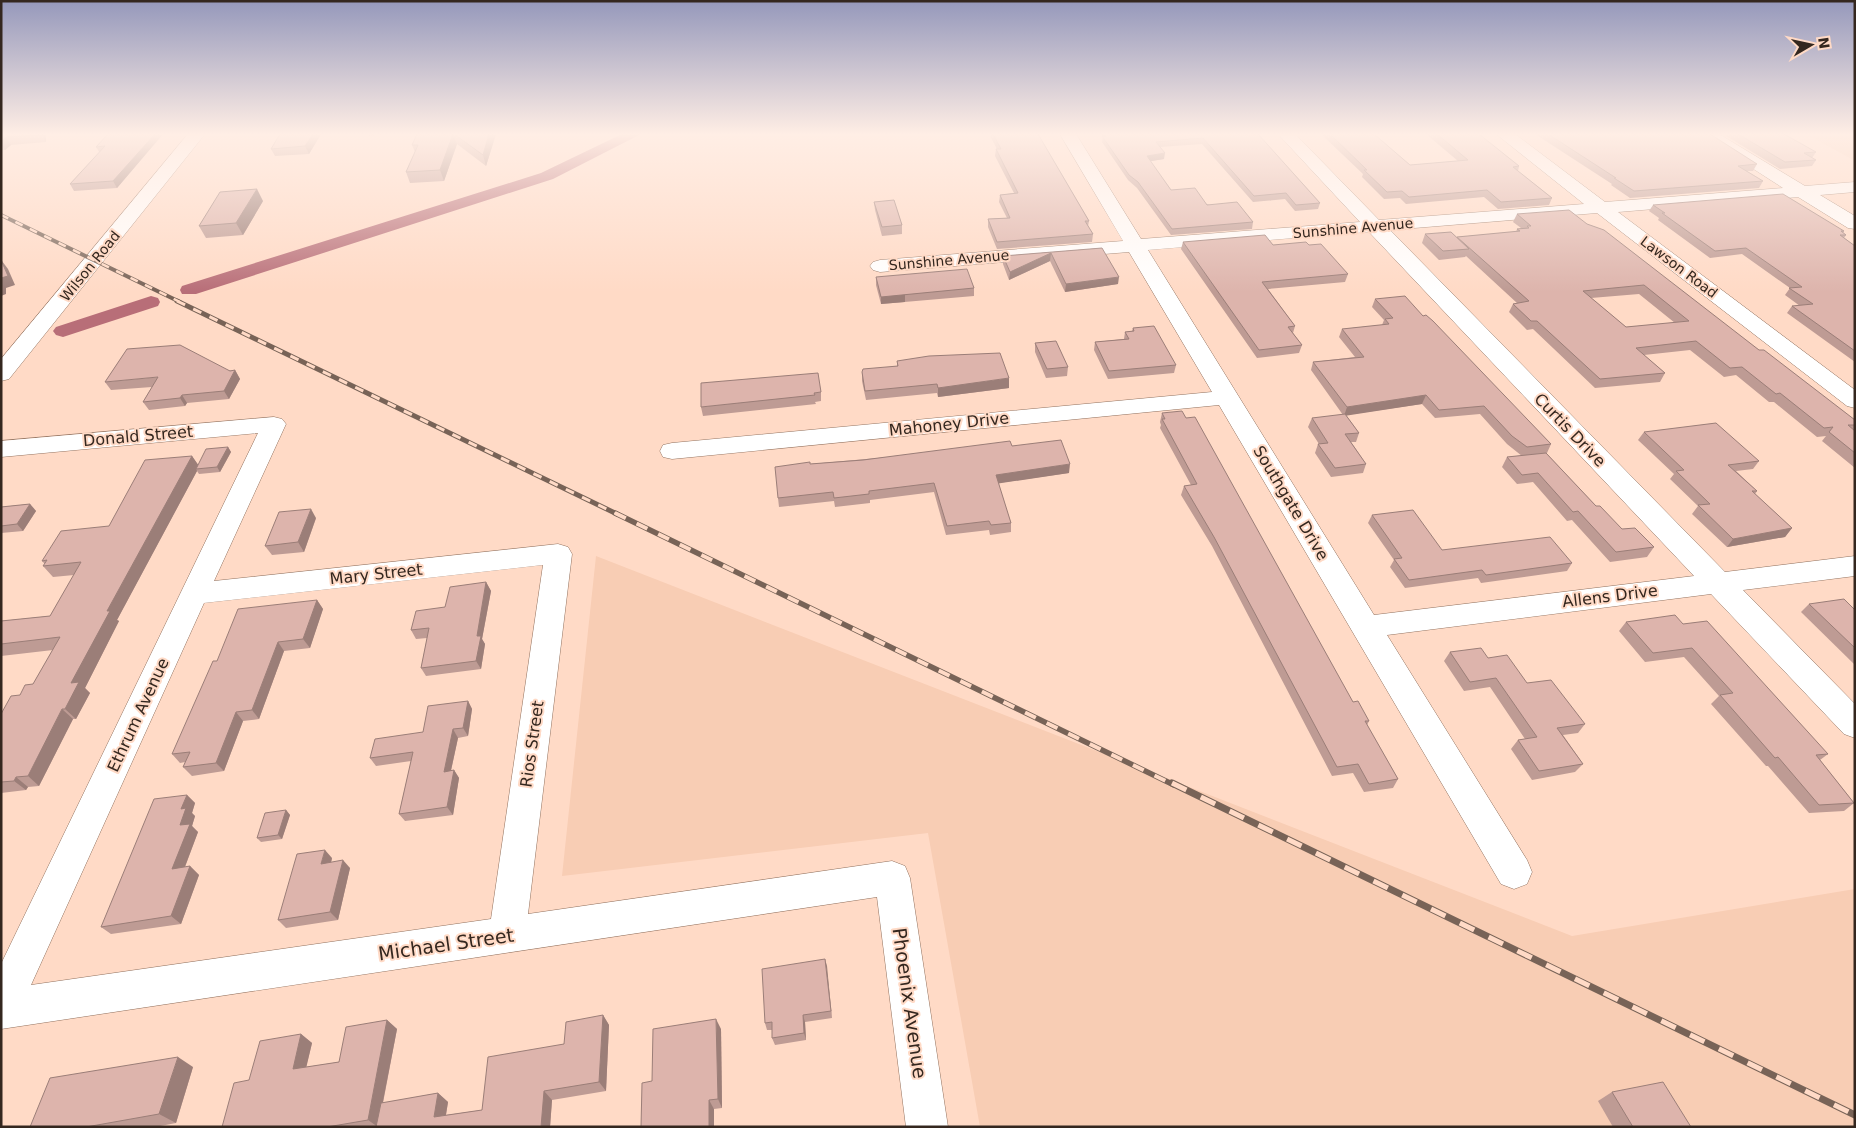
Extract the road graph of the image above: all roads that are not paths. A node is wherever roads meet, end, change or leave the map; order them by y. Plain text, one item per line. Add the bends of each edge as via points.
1 (154, 187) edge
2 (1099, 187) edge
3 (1336, 187) edge
4 (1573, 187) edge
5 (1793, 187) edge
6 (1855, 187) edge
7 (1802, 192) junction
8 (1601, 208) junction
9 (1855, 224) edge
10 (1374, 226) junction
11 (1135, 246) junction
12 (880, 266) dead end
13 (1, 374) edge
14 (1227, 397) junction
15 (1855, 401) edge
16 (274, 424) joint
17 (1, 449) edge
18 (672, 452) dead end
19 (558, 554) joint
20 (1855, 566) edge
21 (1718, 583) junction
22 (195, 594) junction
23 (1366, 627) junction
24 (1855, 725) edge
25 (1514, 872) dead end
26 (892, 878) joint
27 (507, 935) junction
28 (1, 1008) edge
29 (927, 1127) edge

1 - 13 street, Wilson Road
2 - 11 street, Southgate Drive
3 - 10 street, Curtis Drive
4 - 8 street, Lawson Road
5 - 7 street
6 - 7 street, Sunshine Avenue
7 - 8 street, Sunshine Avenue
7 - 9 street
8 - 10 street, Sunshine Avenue
8 - 15 street, Lawson Road
10 - 11 street, Sunshine Avenue
10 - 21 street, Curtis Drive
11 - 12 street, Sunshine Avenue
11 - 14 street, Southgate Drive
14 - 18 street, Mahoney Drive
14 - 23 street, Southgate Drive
16 - 17 street, Donald Street
16 - 22 street, Ethrum Avenue
19 - 22 street, Mary Street
19 - 27 street, Rios Street
20 - 21 street, Allens Drive
21 - 23 street, Allens Drive
21 - 24 street, Curtis Drive
22 - 28 street, Ethrum Avenue
23 - 25 street, Southgate Drive
26 - 27 street, Michael Street
26 - 29 street, Phoenix Avenue
27 - 28 street, Michael Street

